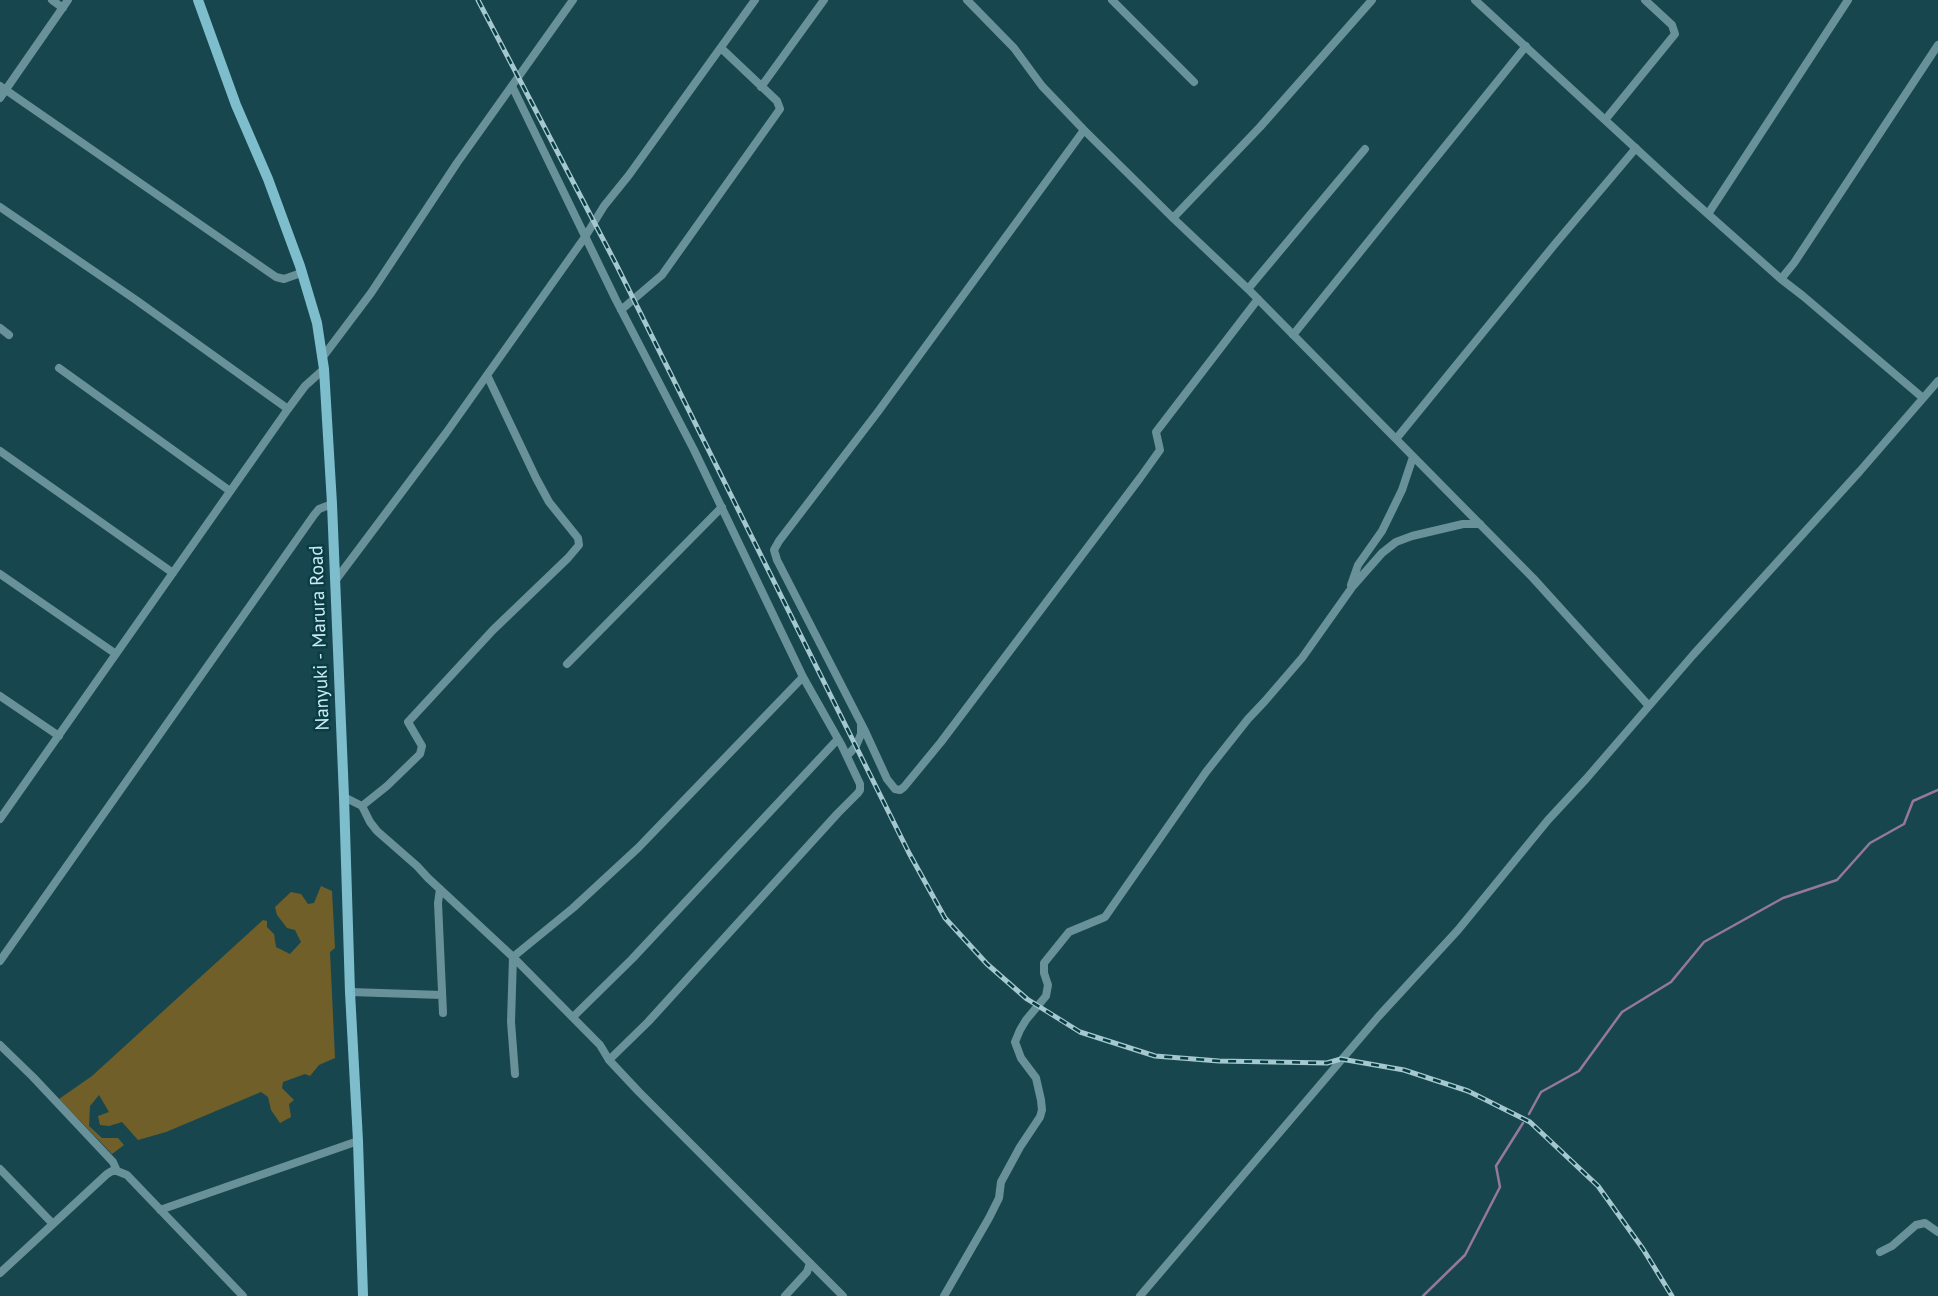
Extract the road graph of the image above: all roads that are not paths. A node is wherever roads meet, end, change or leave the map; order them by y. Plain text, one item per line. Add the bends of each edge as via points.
1 (52, 0) edge
2 (198, 0) edge
3 (573, 0) edge
4 (755, 0) edge
5 (824, 0) edge
6 (967, 0) edge
7 (1112, 0) edge
8 (1372, 0) edge
9 (1475, 0) edge
10 (1645, 0) edge
11 (1848, 0) edge
12 (65, 4) edge
13 (1938, 45) edge
14 (1526, 46) junction
15 (721, 48) junction
16 (1194, 82) dead end
17 (512, 86) junction
18 (761, 87) junction
19 (3, 88) edge
20 (0, 98) edge
21 (1605, 120) junction
22 (1084, 130) junction
23 (1636, 148) junction
24 (1365, 149) dead end
25 (0, 207) edge
26 (1708, 214) junction
27 (1173, 218) junction
28 (585, 237) junction
29 (302, 273) junction
30 (1781, 279) junction
31 (1248, 289) junction
32 (1258, 299) junction
33 (621, 310) junction
34 (0, 328) edge
35 (9, 335) dead end
36 (1293, 335) junction
37 (323, 364) junction
38 (59, 368) dead end
39 (487, 375) junction
40 (1938, 381) edge
41 (1923, 398) junction
42 (288, 409) junction
43 (1396, 439) junction
44 (0, 451) edge
45 (1413, 457) junction
46 (230, 491) junction
47 (332, 504) junction
48 (722, 507) junction
49 (1480, 524) junction
50 (173, 573) junction
51 (0, 574) edge
52 (335, 581) junction
53 (1346, 597) junction
54 (116, 654) junction
55 (567, 664) dead end
56 (803, 677) junction
57 (0, 696) edge
58 (1649, 706) junction
59 (861, 723) junction
60 (59, 736) junction
61 (838, 739) junction
62 (847, 756) junction
63 (344, 797) junction
64 (362, 806) junction
65 (0, 819) edge
66 (440, 889) junction
67 (513, 957) junction
68 (0, 961) edge
69 (350, 992) junction
70 (442, 995) junction
71 (443, 1013) dead end
72 (573, 1017) junction
73 (0, 1045) edge
74 (609, 1060) junction
75 (515, 1074) dead end
76 (358, 1142) junction
77 (0, 1169) edge
78 (117, 1171) junction
79 (160, 1210) junction
80 (53, 1224) junction
81 (1938, 1232) edge
82 (1880, 1252) dead end
83 (810, 1263) junction
84 (0, 1273) edge
85 (243, 1296) edge
86 (363, 1296) edge
87 (785, 1296) edge
88 (843, 1296) edge
89 (944, 1296) edge
90 (1140, 1296) edge

1 - 12 street
2 - 29 street, Nanyuki - Marura Road
3 - 17 street
4 - 15 street
5 - 18 street
6 - 22 street
7 - 16 street
8 - 27 street
9 - 14 street
10 - 21 street via 1672,25 1675,34
11 - 26 street
12 - 19 street
13 - 30 street
14 - 21 street
14 - 36 street
15 - 18 street
15 - 28 street
17 - 28 street
17 - 37 street
18 - 33 street via 780,105 777,116 662,275
19 - 20 street
19 - 29 street via 276,277
21 - 23 street
22 - 27 street
22 - 59 street via 774,550
23 - 26 street
23 - 43 street
24 - 31 street
25 - 42 street
26 - 30 street
27 - 31 street
28 - 33 street
28 - 39 street
29 - 37 street, Nanyuki - Marura Road
30 - 41 street
31 - 32 street
32 - 36 street
32 - 59 street via 1156,432 1160,450 1140,478 972,703 900,790 891,787
33 - 48 street
34 - 35 street
36 - 43 street
37 - 42 street
37 - 47 street, Nanyuki - Marura Road
38 - 46 street
39 - 52 street
39 - 64 street via 536,478 579,545 408,722 422,746 420,754
40 - 41 street
41 - 58 street
42 - 46 street
43 - 45 street
44 - 50 street
45 - 49 street
45 - 53 street via 1402,490 1358,565
46 - 50 street
47 - 52 street, Nanyuki - Marura Road
47 - 68 street via 314,514
48 - 55 street
48 - 56 street
49 - 53 street via 1463,524 1396,542
49 - 58 street
50 - 54 street
51 - 54 street
52 - 63 street, Nanyuki - Marura Road
53 - 89 street via 1302,658 1201,779 1105,916 1069,932 1044,963 1046,996 1015,1042 1036,1078 1040,1117
54 - 60 street
56 - 61 street
56 - 67 street via 638,848
57 - 60 street
58 - 90 street
59 - 62 street via 856,746
60 - 65 street
61 - 62 street
61 - 72 street
62 - 74 street via 860,784 858,793
63 - 64 street
63 - 69 street, Nanyuki - Marura Road
64 - 66 street via 377,831
66 - 67 street
66 - 70 street
67 - 72 street
67 - 75 street
69 - 70 street
69 - 76 street, Nanyuki - Marura Road
70 - 71 street
72 - 74 street
73 - 78 street
74 - 83 street
76 - 79 street
76 - 86 street, Nanyuki - Marura Road
77 - 80 street
78 - 79 street via 127,1175
78 - 80 street via 107,1174
79 - 85 street
80 - 84 street
81 - 82 street via 1925,1223 1916,1226
83 - 87 street
83 - 88 street

